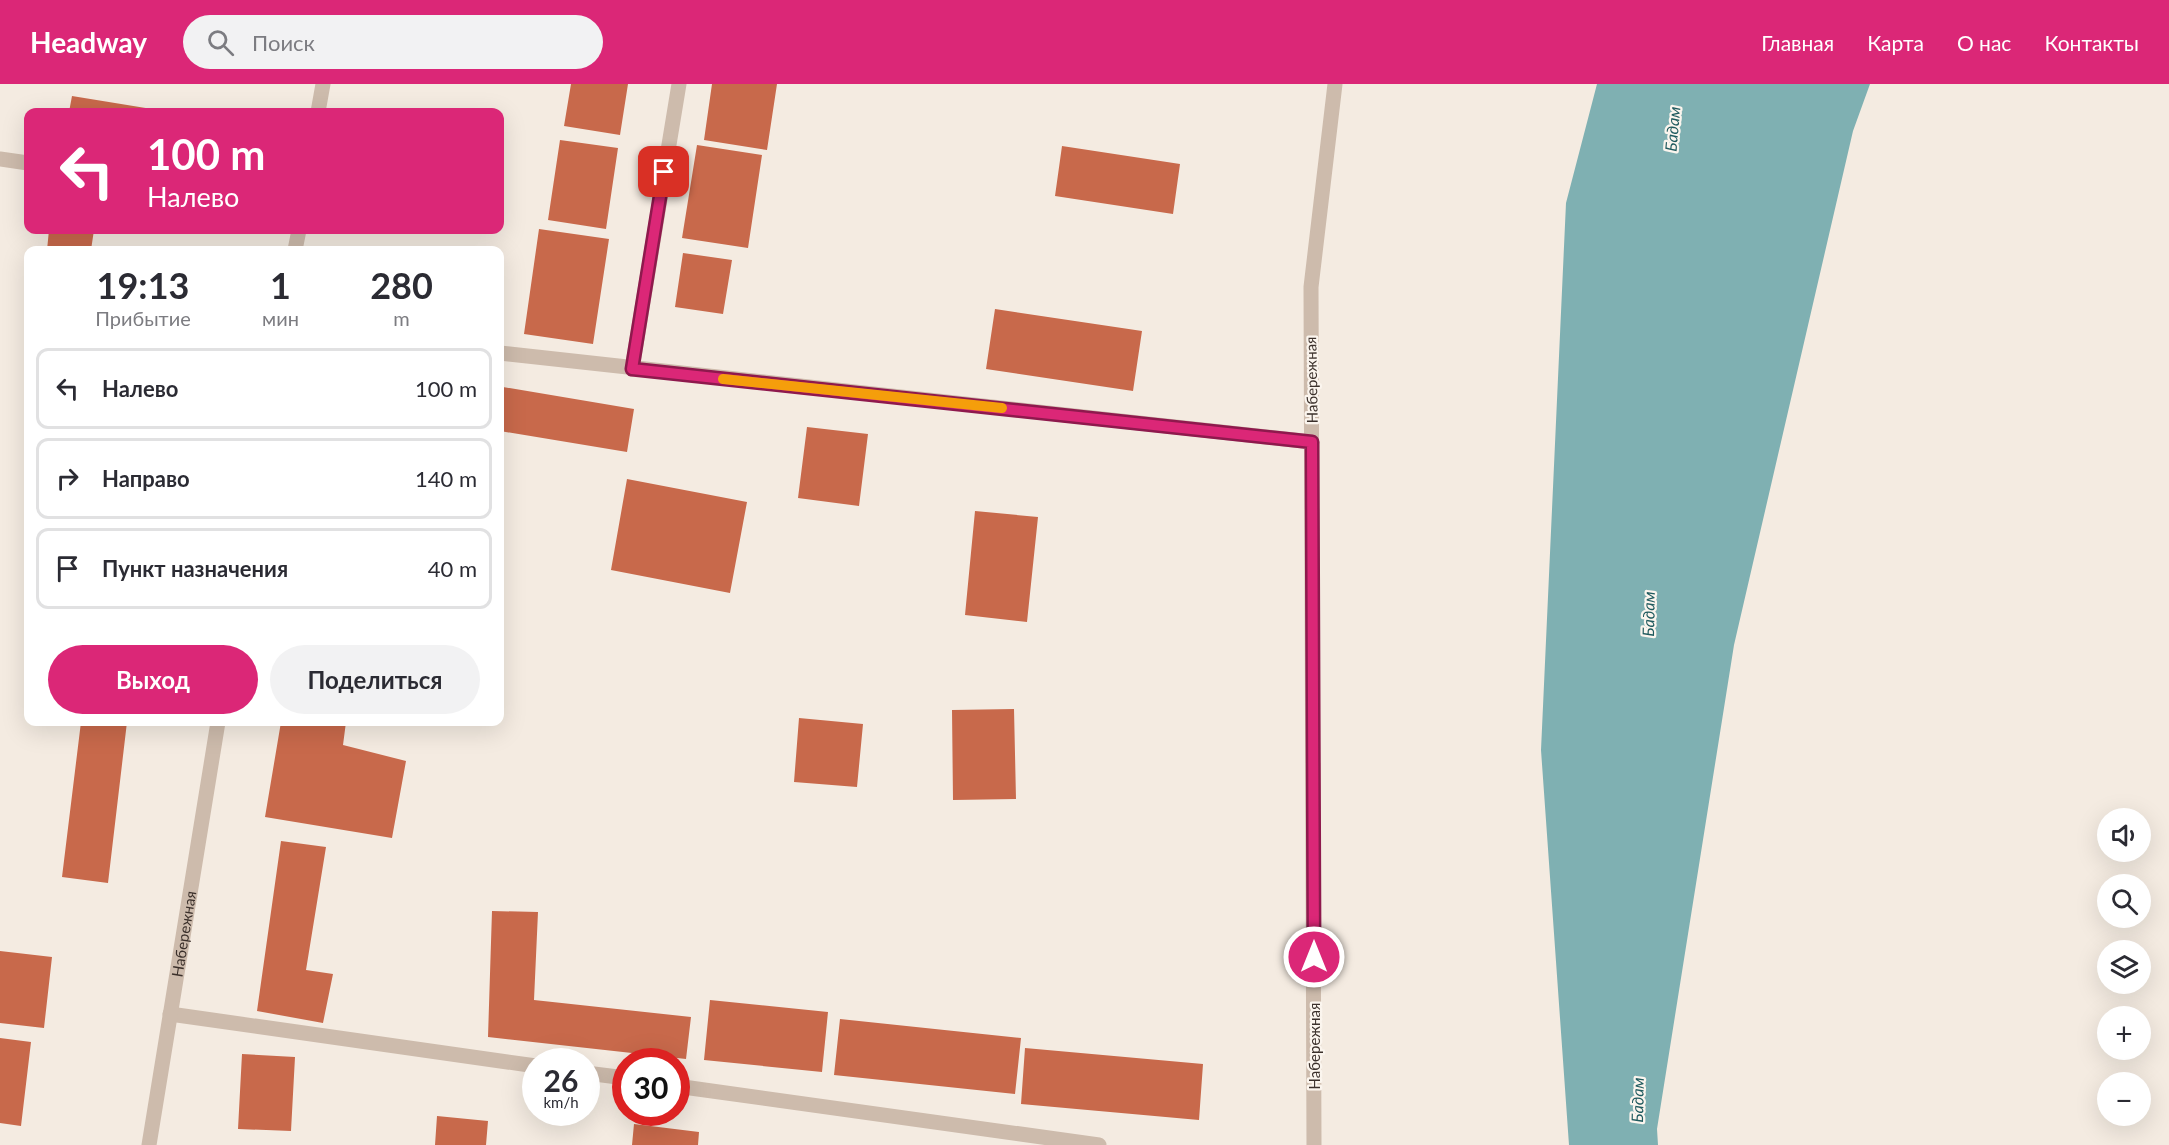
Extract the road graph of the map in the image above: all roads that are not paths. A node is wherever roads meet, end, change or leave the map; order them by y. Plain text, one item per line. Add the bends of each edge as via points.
1 (323, 84) edge
2 (679, 84) edge
3 (1335, 84) edge
4 (319, 108) edge
5 (0, 159) edge
6 (24, 162) edge
7 (504, 353) edge
8 (632, 369) junction
9 (1312, 442) junction
10 (217, 726) edge
11 (170, 1014) junction
12 (522, 1064) edge
13 (690, 1088) edge
14 (149, 1145) edge
15 (1099, 1145) edge
16 (1314, 1145) edge

1 - 4 street
2 - 8 street
3 - 9 street, Набережная via 1311,287
5 - 6 street
7 - 8 street
8 - 9 street
9 - 16 street, Набережная
10 - 11 street, Набережная
11 - 12 street
11 - 14 street, Набережная
13 - 15 street

